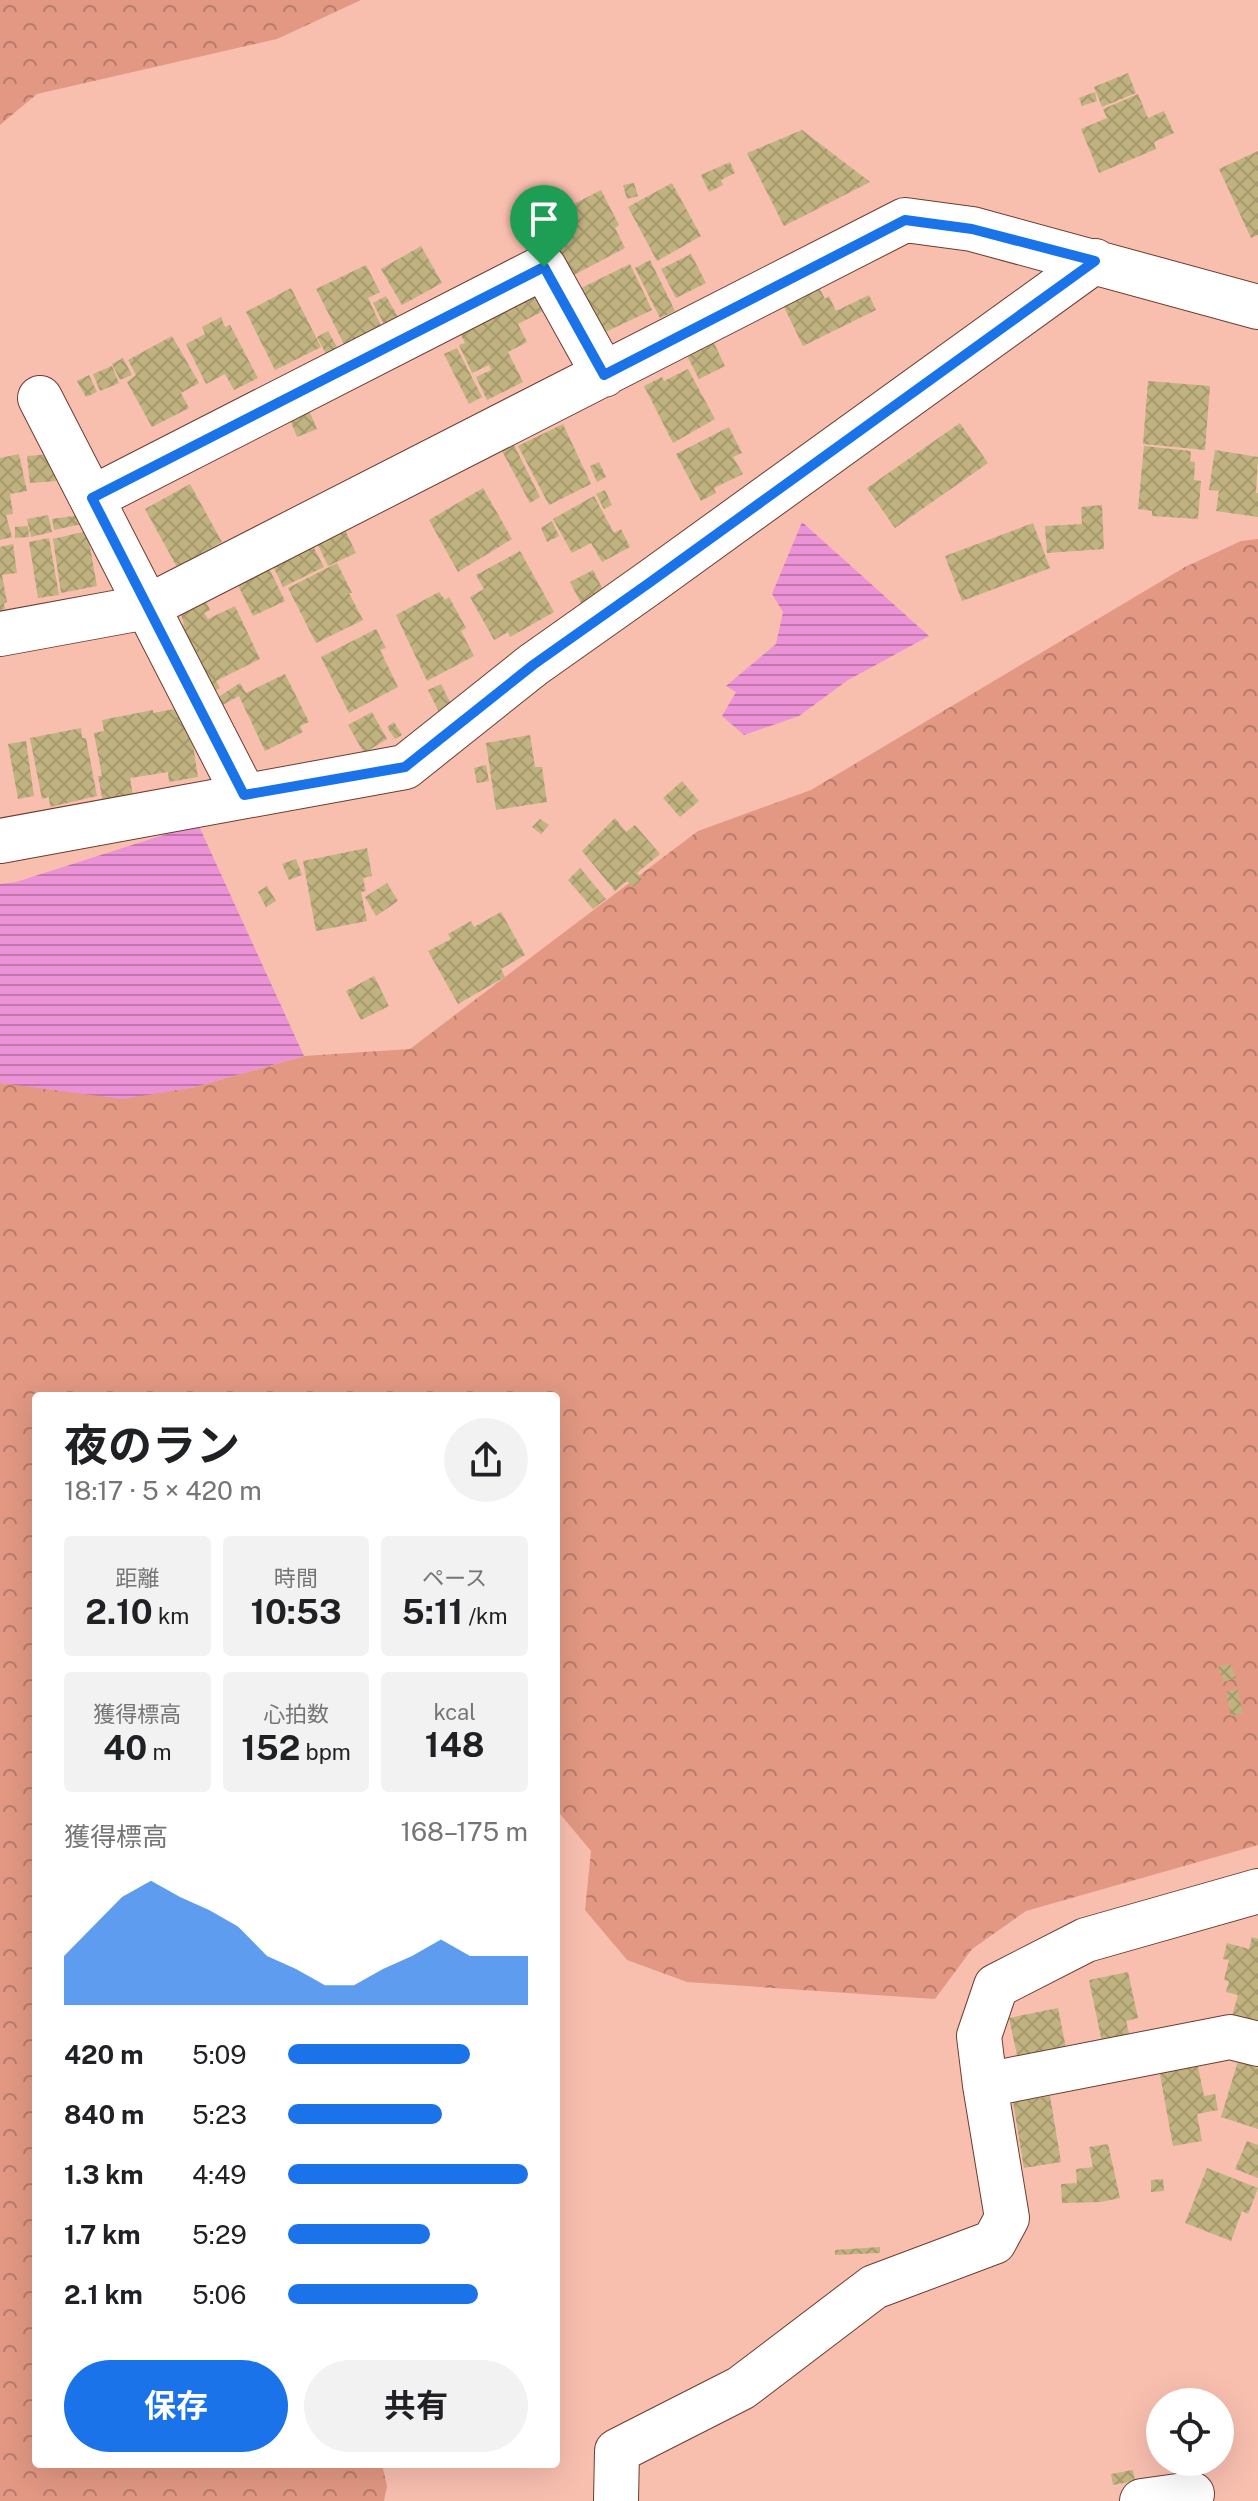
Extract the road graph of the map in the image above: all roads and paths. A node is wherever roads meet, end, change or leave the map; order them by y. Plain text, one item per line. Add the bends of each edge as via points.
1 (1095, 261) junction
2 (1258, 307) edge
3 (604, 375) junction
4 (40, 398) dead end
5 (92, 498) junction
6 (147, 607) junction
7 (0, 634) edge
8 (244, 795) junction
9 (0, 841) edge
10 (1258, 1891) edge
11 (1258, 2044) edge
12 (985, 2085) junction
13 (1192, 2494) dead end
14 (616, 2501) edge
15 (1142, 2501) edge

1 - 2 street
1 - 3 street via 972,229 905,220
1 - 8 street via 533,665 405,767
3 - 5 street via 544,267
3 - 6 street
4 - 5 street
5 - 6 street
6 - 7 street
6 - 8 street
8 - 9 street
10 - 12 street via 1086,1940 996,1986 979,2036
11 - 12 street via 1230,2037
12 - 14 street via 1007,2218 994,2242 874,2287 741,2388 617,2451
13 - 15 street

